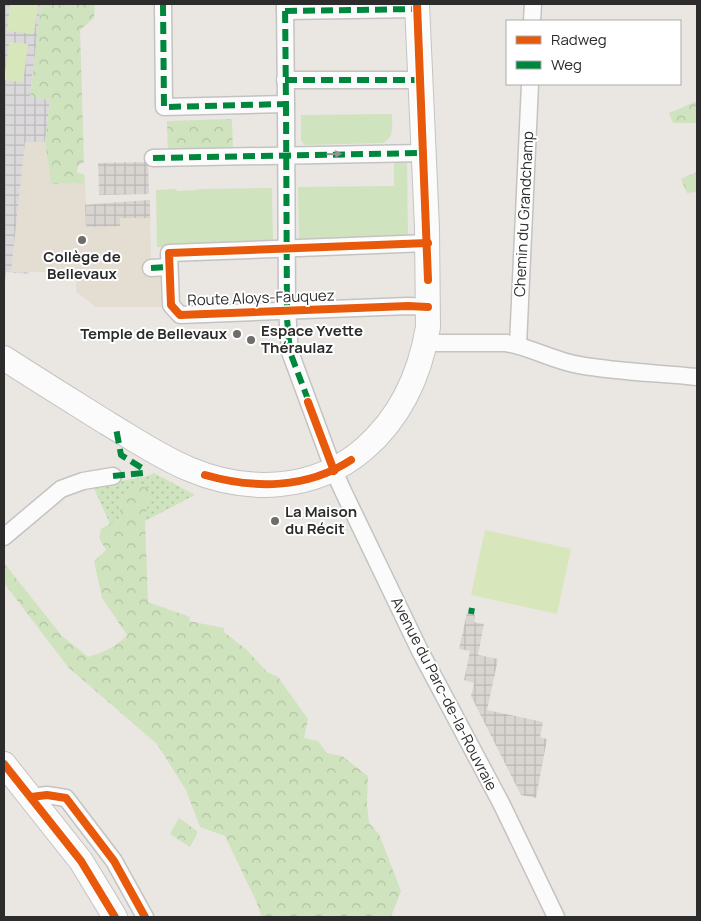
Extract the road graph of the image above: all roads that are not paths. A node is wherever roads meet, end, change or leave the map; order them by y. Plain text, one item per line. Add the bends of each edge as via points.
1 (163, 4) edge
2 (533, 4) edge
3 (417, 6) edge
4 (285, 8) edge
5 (532, 20) edge
6 (285, 80) junction
7 (421, 80) junction
8 (530, 85) edge
9 (286, 104) junction
10 (423, 153) junction
11 (286, 155) junction
12 (153, 158) dead end
13 (428, 243) junction
14 (286, 248) junction
15 (169, 267) junction
16 (151, 268) dead end
17 (428, 307) junction
18 (287, 311) junction
19 (425, 343) junction
20 (518, 345) junction
21 (4, 358) edge
22 (697, 377) edge
23 (334, 471) junction
24 (113, 476) dead end
25 (4, 537) edge
26 (4, 764) edge
27 (31, 798) junction
28 (115, 917) edge
29 (145, 917) edge
30 (556, 917) edge

1 - 9 street via 164,107
2 - 5 street
3 - 4 street
3 - 7 main road
4 - 6 street, Route Aloys-Fauquez
6 - 7 street
6 - 9 street, Route Aloys-Fauquez
7 - 10 main road
8 - 20 street, Chemin du Grandchamp
9 - 11 street, Route Aloys-Fauquez
11 -> 10 street
10 - 13 main road
11 - 12 street
11 - 14 street, Route Aloys-Fauquez
13 - 14 street
13 - 17 main road
14 - 15 street via 169,253
14 - 18 street, Route Aloys-Fauquez
15 - 16 street
15 - 18 street, Route Aloys-Fauquez via 171,305 180,315
17 - 18 street, Route Aloys-Fauquez
17 - 19 main road
18 - 23 street, Route Aloys-Fauquez via 290,352
19 - 20 street
19 - 23 main road via 412,385 392,421 377,438
20 - 22 street via 579,365
21 - 23 main road via 155,452 205,475 228,482 263,484 300,482
23 - 30 street, Avenue du Parc-de-la-Rouvraie via 420,651 501,803
24 - 25 street via 61,489
26 - 27 main road
27 - 28 main road via 81,861
27 - 29 street via 48,795 66,798 114,861

